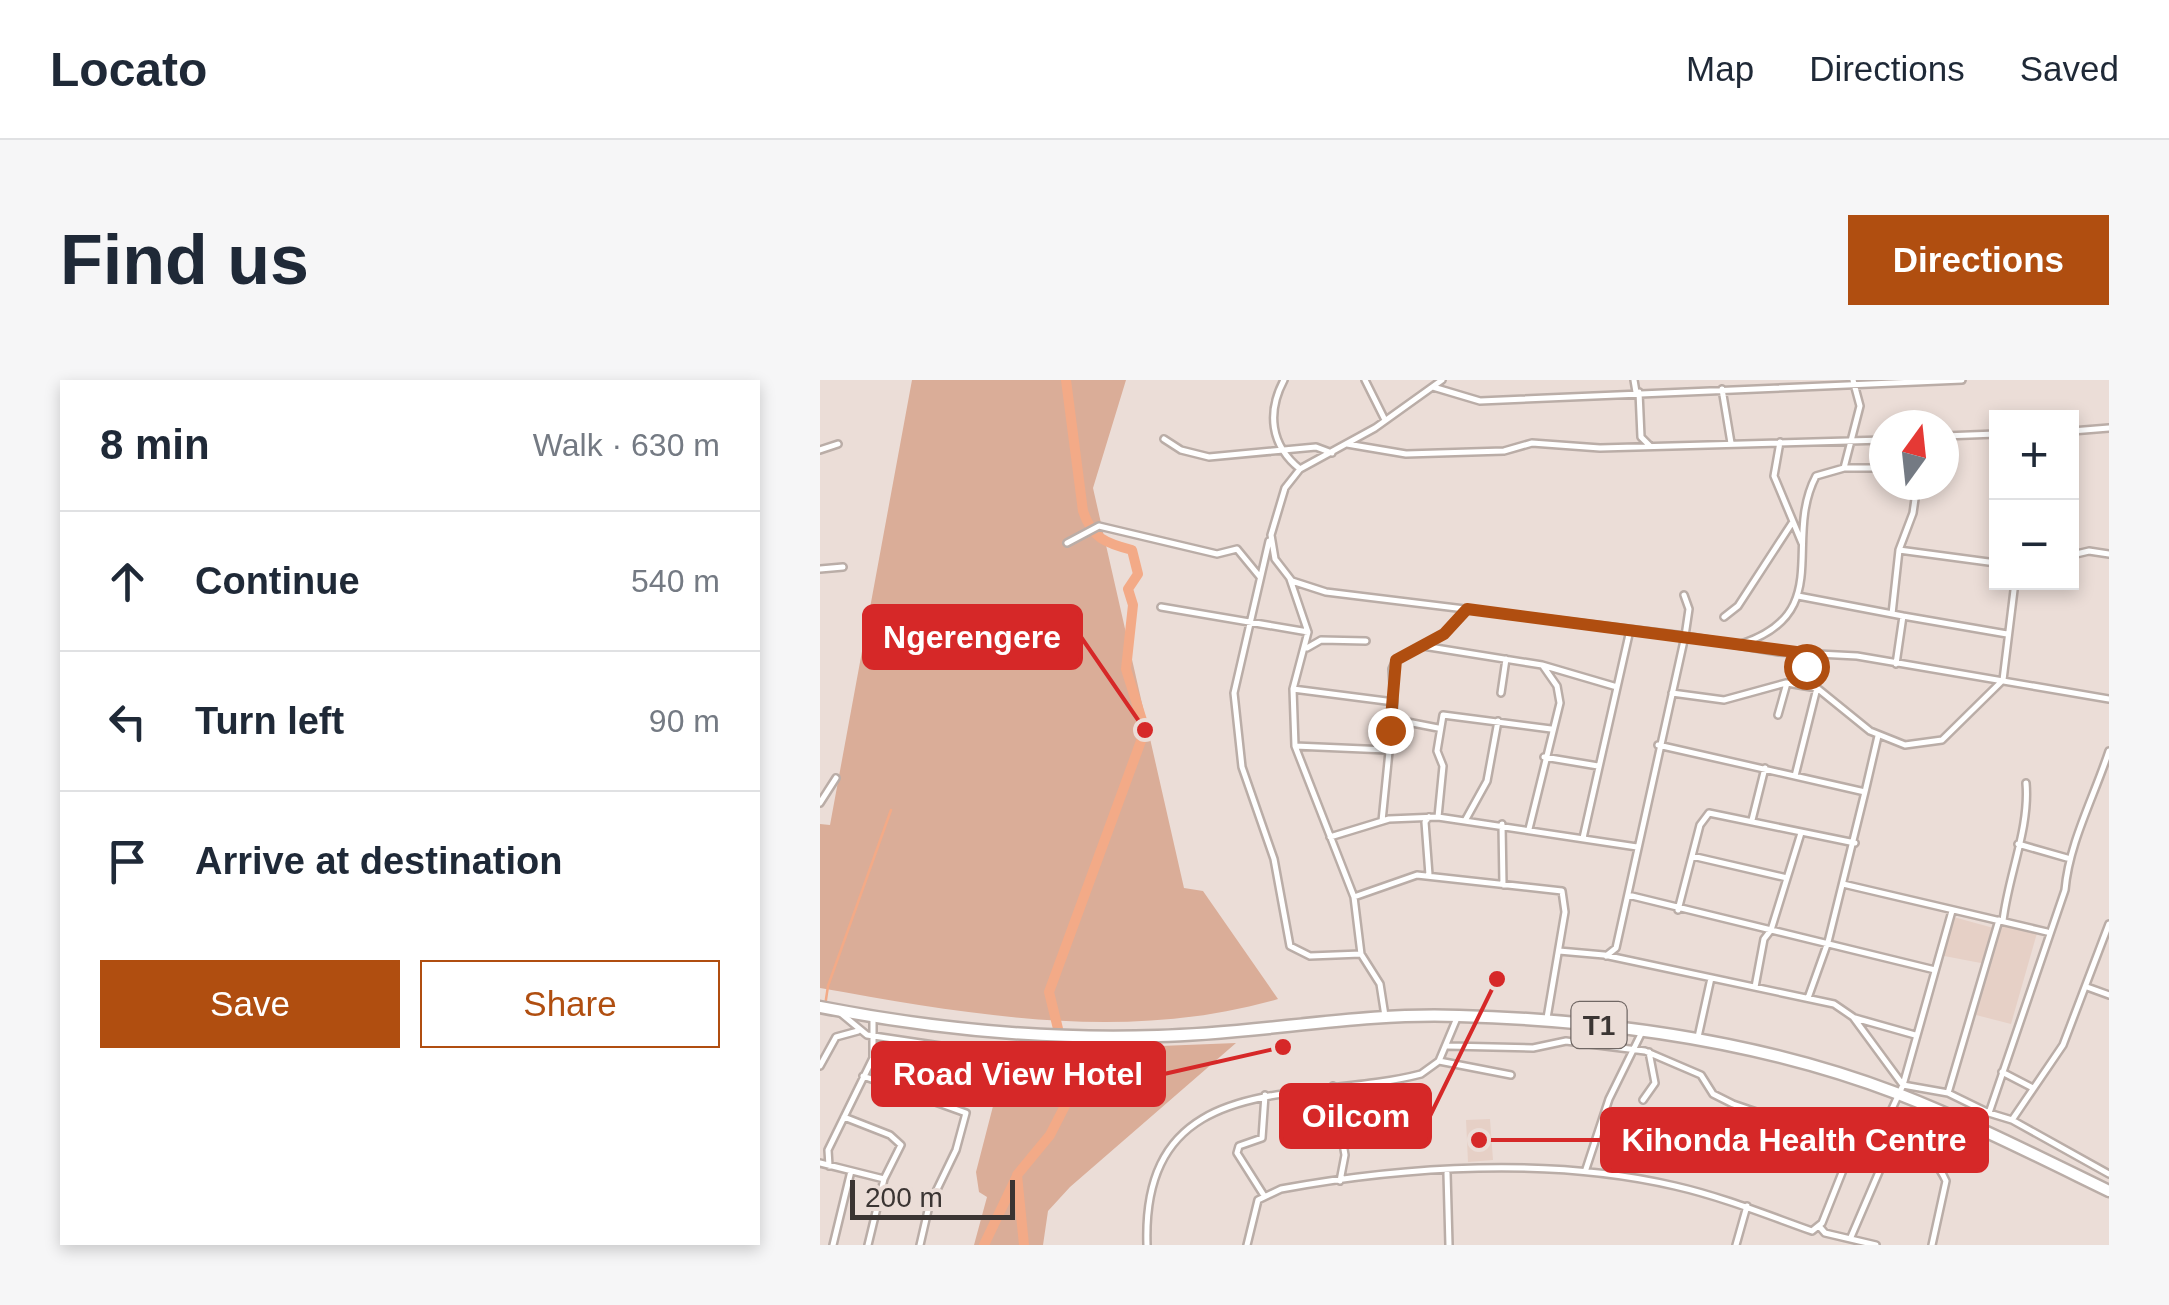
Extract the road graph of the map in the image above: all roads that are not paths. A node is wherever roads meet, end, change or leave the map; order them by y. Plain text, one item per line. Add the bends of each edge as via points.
1 (1284, 380) edge
2 (1365, 380) edge
3 (1442, 380) edge
4 (1634, 380) edge
5 (1932, 380) edge
6 (1962, 380) edge
7 (1854, 382) edge
8 (1759, 384) edge
9 (1433, 387) junction
10 (1722, 390) junction
11 (1638, 392) junction
12 (1386, 420) junction
13 (2109, 428) edge
14 (2079, 430) edge
15 (1989, 434) edge
16 (1959, 435) edge
17 (1164, 439) dead end
18 (1869, 441) edge
19 (1731, 442) junction
20 (1780, 442) junction
21 (1853, 442) junction
22 (838, 444) dead end
23 (1347, 444) junction
24 (1651, 447) junction
25 (1282, 449) junction
26 (820, 450) edge
27 (1332, 453) junction
28 (1844, 468) junction
29 (1869, 468) edge
30 (1300, 469) junction
31 (1915, 500) edge
32 (1792, 522) junction
33 (1271, 535) junction
34 (1067, 543) dead end
35 (1804, 546) junction
36 (1899, 550) junction
37 (2079, 553) edge
38 (2109, 554) edge
39 (1989, 561) edge
40 (842, 567) dead end
41 (820, 569) edge
42 (1260, 577) junction
43 (1289, 578) junction
44 (2014, 590) edge
45 (1684, 595) dead end
46 (1798, 596) junction
47 (1160, 606) dead end
48 (1467, 609) junction
49 (1892, 614) junction
50 (1903, 616) junction
51 (1724, 618) dead end
52 (1248, 622) junction
53 (1630, 630) junction
54 (1308, 632) junction
55 (2007, 634) junction
56 (1684, 636) junction
57 (1366, 641) dead end
58 (1738, 645) junction
59 (1420, 646) junction
60 (1307, 648) junction
61 (1804, 653) junction
62 (1506, 659) junction
63 (1896, 664) junction
64 (1542, 665) junction
65 (2003, 680) junction
66 (1787, 683) junction
67 (1618, 687) junction
68 (1816, 688) junction
69 (1293, 689) junction
70 (1501, 693) dead end
71 (1672, 693) junction
72 (2109, 699) edge
73 (1394, 702) junction
74 (1778, 715) dead end
75 (1392, 719) junction
76 (1498, 722) junction
77 (1439, 728) junction
78 (1551, 729) junction
79 (1878, 736) junction
80 (1295, 746) junction
81 (1658, 746) junction
82 (1387, 750) junction
83 (2109, 751) edge
84 (1544, 757) junction
85 (1598, 766) junction
86 (1765, 768) junction
87 (1795, 776) junction
88 (836, 778) dead end
89 (2026, 783) dead end
90 (1865, 792) junction
91 (820, 803) edge
92 (1438, 816) junction
93 (1428, 817) junction
94 (1466, 819) junction
95 (1752, 820) junction
96 (1382, 821) junction
97 (1502, 824) junction
98 (1529, 829) junction
99 (1801, 834) junction
100 (1330, 838) junction
101 (1583, 838) junction
102 (1855, 843) junction
103 (2018, 844) junction
104 (1637, 847) junction
105 (1692, 856) junction
106 (2067, 858) junction
107 (1428, 875) junction
108 (1787, 878) junction
109 (1503, 884) junction
110 (1843, 884) junction
111 (1627, 895) junction
112 (1354, 897) junction
113 (1678, 910) junction
114 (1952, 911) junction
115 (2001, 921) junction
116 (2109, 924) edge
117 (1772, 930) junction
118 (2047, 932) junction
119 (1828, 942) junction
120 (1559, 952) junction
121 (1361, 954) junction
122 (1606, 956) junction
123 (1936, 970) junction
124 (1710, 978) junction
125 (1755, 987) junction
126 (2086, 987) junction
127 (2109, 995) edge
128 (1808, 998) junction
129 (830, 1009) edge
130 (1385, 1016) junction
131 (1458, 1016) junction
132 (874, 1018) junction
133 (1852, 1018) junction
134 (1547, 1020) junction
135 (859, 1030) junction
136 (1644, 1030) junction
137 (1915, 1035) junction
138 (875, 1036) junction
139 (1698, 1037) junction
140 (1448, 1046) junction
141 (1634, 1049) junction
142 (1649, 1052) junction
143 (1014, 1057) dead end
144 (1439, 1061) junction
145 (820, 1066) edge
146 (2002, 1072) junction
147 (1511, 1075) dead end
148 (863, 1076) junction
149 (1333, 1086) junction
150 (2033, 1088) junction
151 (1900, 1089) junction
152 (1948, 1093) junction
153 (1265, 1095) junction
154 (1643, 1100) dead end
155 (1989, 1112) junction
156 (844, 1117) junction
157 (1889, 1118) junction
158 (2012, 1120) junction
159 (1897, 1130) junction
160 (1854, 1145) junction
161 (820, 1164) edge
162 (828, 1166) junction
163 (1585, 1170) junction
164 (850, 1171) junction
165 (1447, 1172) junction
166 (2109, 1174) edge
167 (884, 1180) junction
168 (1340, 1181) junction
169 (2109, 1190) edge
170 (1263, 1196) junction
171 (1747, 1206) junction
172 (1819, 1226) junction
173 (1829, 1234) junction
174 (1842, 1236) junction
175 (1851, 1237) junction
176 (833, 1245) edge
177 (868, 1245) edge
178 (920, 1245) edge
179 (1147, 1245) edge
180 (1246, 1245) edge
181 (1448, 1245) edge
182 (1736, 1245) edge
183 (1833, 1245) edge
184 (1876, 1245) edge
185 (1932, 1245) edge

1 - 25 street via 1272,402
2 - 12 street
3 - 9 street
4 - 11 street
5 - 6 street
5 - 7 street
7 - 8 street
7 - 21 street via 1860,406
8 - 10 street
9 - 11 street via 1480,400
9 - 12 street
10 - 11 street
10 - 19 street
11 - 24 street via 1641,436
12 - 23 street
13 - 14 street
15 - 16 street
17 - 25 street via 1209,457
18 - 21 street
19 - 20 street
19 - 24 street
20 - 21 street
20 - 32 street via 1774,476
21 - 28 street
22 - 26 street
23 - 24 street via 1406,454 1504,450 1532,442
23 - 27 street
25 - 27 street via 1320,447
25 - 30 street
27 - 30 street
28 - 29 street
28 - 35 street via 1813,481
30 - 33 street via 1285,488
31 - 36 street
32 - 35 street
32 - 51 street
33 - 42 street
33 - 43 street via 1275,559
34 - 42 street via 1099,526 1218,554 1237,549
35 - 46 street
36 - 39 street
36 - 49 street
37 - 38 street
40 - 41 street
42 - 52 street
43 - 48 street via 1326,592
43 - 54 street
44 - 55 street
45 - 56 street
46 - 49 street
46 - 58 street via 1776,629
47 - 52 street
48 - 53 street
48 - 59 street via 1444,634
49 - 50 street
50 - 55 street
50 - 63 street
52 - 54 street
52 - 121 street via 1234,693 1239,750 1274,859 1288,940 1304,955
53 - 56 street
53 - 67 street
54 - 60 street
55 - 65 street
56 - 58 street
56 - 71 street
57 - 60 street via 1321,640
58 - 61 street
59 - 62 street
59 - 73 street via 1392,668
60 - 69 street
61 - 63 street
61 - 68 street
62 - 64 street
62 - 70 street
63 - 65 street
64 - 67 street
64 - 78 street via 1560,694
65 - 72 street
65 - 79 street via 1942,740 1905,745
66 - 68 street
66 - 71 street via 1727,700
66 - 74 street
67 - 85 street
68 - 79 street
68 - 87 street
69 - 73 street
69 - 80 street
71 - 81 street
73 - 75 street
75 - 77 street
75 - 82 street
76 - 77 street via 1445,714
76 - 78 street
76 - 94 street via 1487,782
77 - 92 street
78 - 84 street
79 - 90 street
80 - 82 street
80 - 100 street
81 - 86 street
81 - 104 street
82 - 96 street
83 - 106 street
84 - 85 street
84 - 98 street
85 - 101 street
86 - 87 street
86 - 95 street
87 - 90 street
88 - 91 street
89 - 103 street
90 - 102 street
92 - 93 street
92 - 94 street
93 - 96 street
93 - 107 street
94 - 97 street
95 - 99 street
95 - 105 street via 1706,816
96 - 100 street
97 - 98 street
97 - 109 street
98 - 101 street
99 - 102 street
99 - 108 street
100 - 112 street
101 - 104 street
102 - 110 street
103 - 106 street
103 - 115 street
104 - 111 street
105 - 108 street
105 - 113 street
106 - 118 street via 2065,890
107 - 109 street
107 - 112 street via 1399,878
108 - 117 street
109 - 120 street via 1562,891
110 - 114 street
110 - 119 street
111 - 113 street
111 - 122 street via 1616,948
112 - 121 street
113 - 117 street
114 - 115 street
114 - 123 street
115 - 118 street
115 - 152 street
116 - 126 street
117 - 119 street
117 - 125 street via 1764,938
118 - 146 street
119 - 123 street
119 - 128 street
120 - 122 street
120 - 134 street
121 - 130 street via 1380,984
122 - 124 street
123 - 137 street
124 - 125 street
124 - 139 street
125 - 128 street
126 - 127 street
126 - 150 street via 2058,1055
128 - 133 street via 1838,1006
129 - 132 highway, T1
129 - 135 street
130 - 131 highway, T1
130 - 132 highway, T1 via 1060,1038
131 - 134 highway, T1
131 - 140 street
132 - 138 street
133 - 137 street
133 - 151 street
134 - 136 highway, T1
135 - 138 street
135 - 145 street via 836,1036
136 - 139 highway, T1
136 - 141 street
137 - 151 street
138 - 143 street
138 - 148 street
139 - 151 highway, T1
140 - 141 street via 1533,1048 1566,1041
140 - 144 street
141 - 142 street
141 - 163 street
142 - 154 street via 1655,1083
142 - 160 street via 1702,1075 1713,1094 1733,1104
144 - 147 street
144 - 149 street via 1414,1076
146 - 150 street
146 - 155 street
148 - 156 street
148 - 178 street via 966,1113
149 - 153 street
149 - 168 street via 1346,1165
150 - 158 street
151 - 152 street
151 - 157 street
151 - 169 highway, T1
152 - 155 street
153 - 170 street via 1262,1138 1239,1146 1237,1159
153 - 179 street via 1231,1104 1179,1139 1156,1183
155 - 158 street
156 - 162 street
156 - 167 street via 900,1142
157 - 159 street
157 - 160 street
158 - 166 street
159 - 175 street
159 - 185 street via 1932,1159 1946,1181
160 - 172 street
161 - 162 street
162 - 164 street
163 - 165 street
163 - 171 street
164 - 167 street
164 - 176 street
165 - 168 street
165 - 181 street
167 - 177 street
168 - 170 street
170 - 180 street
171 - 172 street via 1812,1232
171 - 182 street
172 - 173 street
173 - 174 street
173 - 183 street
174 - 175 street
174 - 183 street
175 - 184 street

